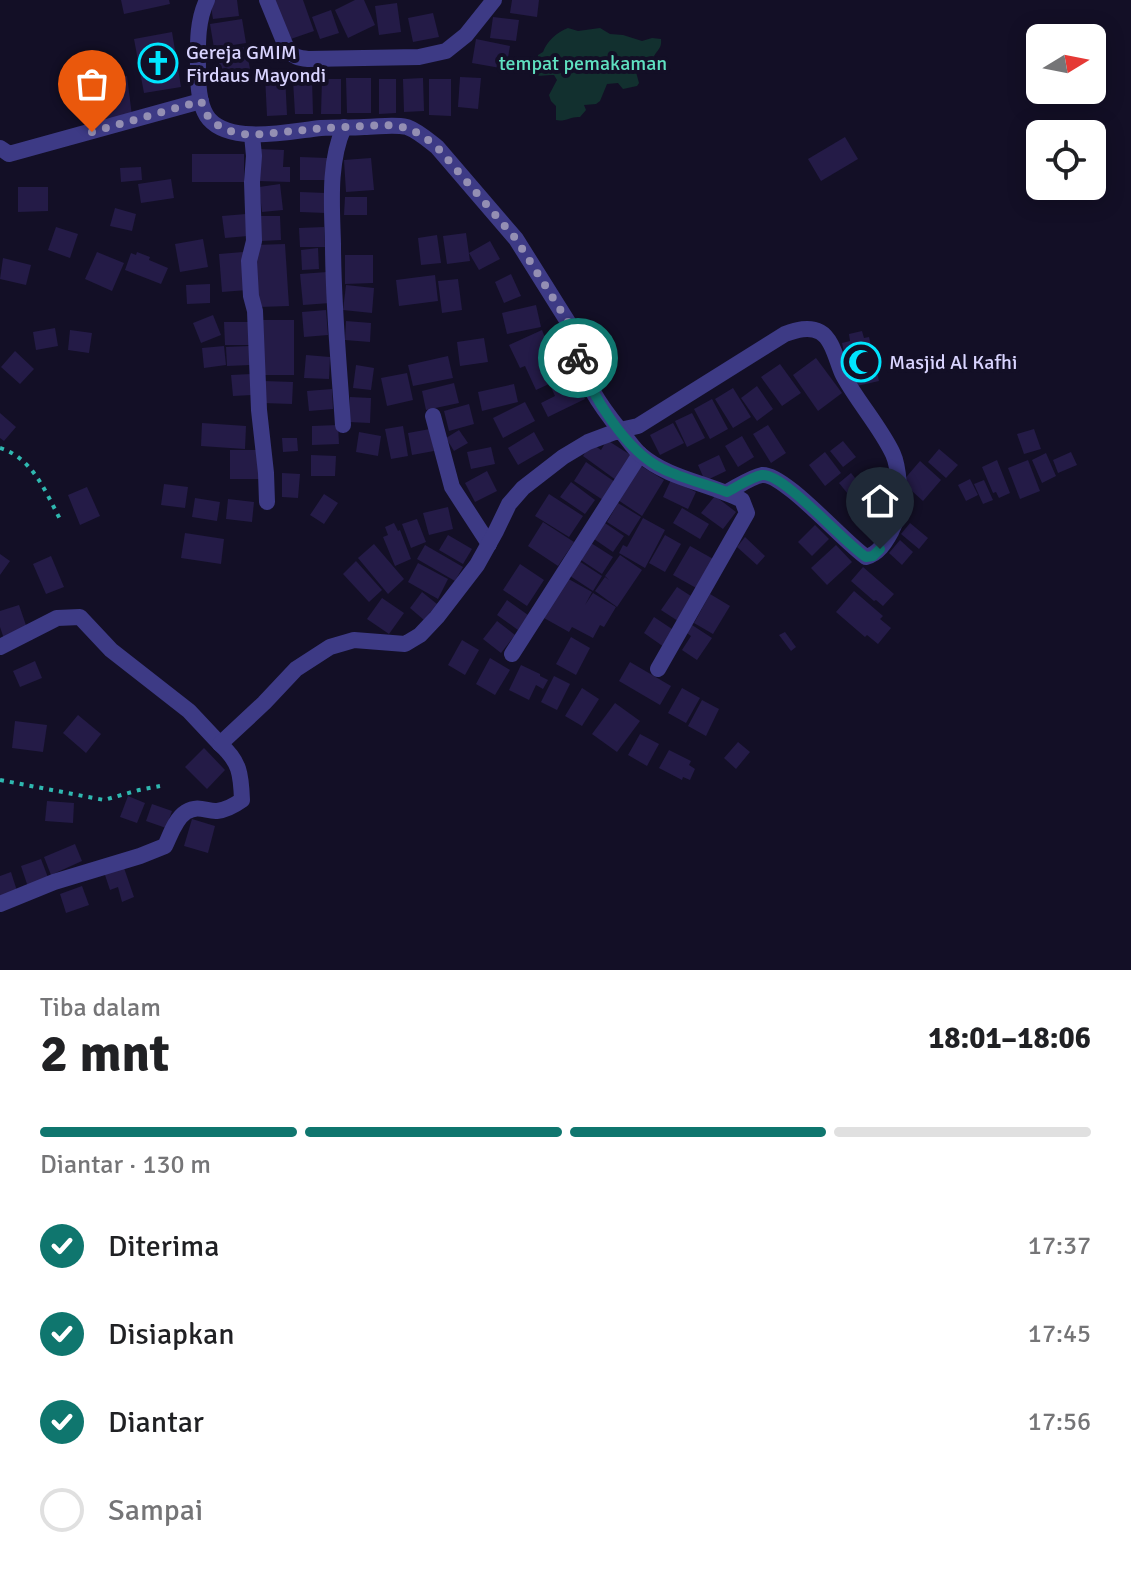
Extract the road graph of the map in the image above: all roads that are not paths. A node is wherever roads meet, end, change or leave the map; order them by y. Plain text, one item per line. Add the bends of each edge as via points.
1 (207, 0) edge
2 (267, 0) edge
3 (494, 0) edge
4 (201, 101) junction
5 (344, 127) junction
6 (252, 135) junction
7 (0, 148) edge
8 (433, 416) dead end
9 (343, 425) dead end
10 (620, 430) junction
11 (640, 454) junction
12 (727, 492) junction
13 (267, 502) dead end
14 (489, 544) junction
15 (0, 647) edge
16 (512, 654) dead end
17 (658, 669) dead end
18 (220, 744) junction
19 (0, 904) edge

1 - 4 street via 198,46
2 - 3 street via 287,49 292,56 308,59 419,57 446,51
4 - 6 street via 209,119 219,126
4 - 7 street via 9,154
5 - 6 street
5 - 9 street via 336,148 331,210
5 - 10 street via 408,128 437,147 516,239 568,322 582,370
6 - 13 street via 254,241 249,275
8 - 14 street via 452,487
10 - 11 street
10 - 12 street via 638,426 785,334 819,331 893,455 898,515 890,534 873,556 866,557 773,476 762,475
10 - 14 street via 588,442 523,488
11 - 12 street via 660,468
11 - 16 street
12 - 17 street via 742,500 747,513
14 - 18 street via 420,635 405,644 354,640 330,647 296,669
15 - 18 street via 57,618 80,617
18 - 19 street via 233,756 241,776 242,800 215,812 203,807 186,811 165,846

